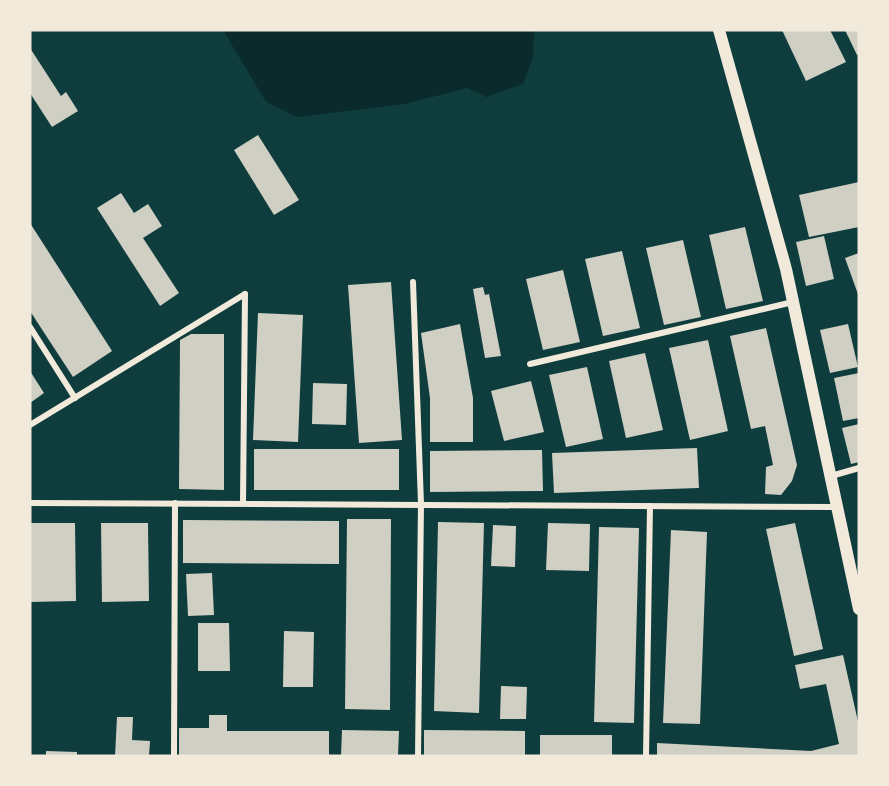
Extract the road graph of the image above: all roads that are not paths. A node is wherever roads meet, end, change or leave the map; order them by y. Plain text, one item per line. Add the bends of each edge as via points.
1 (720, 30) edge
2 (413, 282) dead end
3 (793, 302) junction
4 (30, 327) edge
5 (530, 364) dead end
6 (75, 398) junction
7 (30, 425) edge
8 (859, 468) edge
9 (830, 477) junction
10 (30, 503) edge
11 (175, 503) junction
12 (243, 503) junction
13 (421, 504) junction
14 (650, 506) junction
15 (837, 507) junction
16 (855, 572) edge
17 (859, 609) edge
18 (174, 756) edge
19 (418, 756) edge
20 (646, 756) edge

1 - 3 main road
2 - 13 street
3 - 5 street
3 - 9 main road
4 - 6 street
6 - 7 street
6 - 12 street via 245,294
8 - 9 street
9 - 15 main road
10 - 11 street
11 - 12 street
11 - 18 street
12 - 13 street
13 - 14 street
13 - 19 street
14 - 15 street
14 - 20 street
15 - 16 main road
16 - 17 main road

